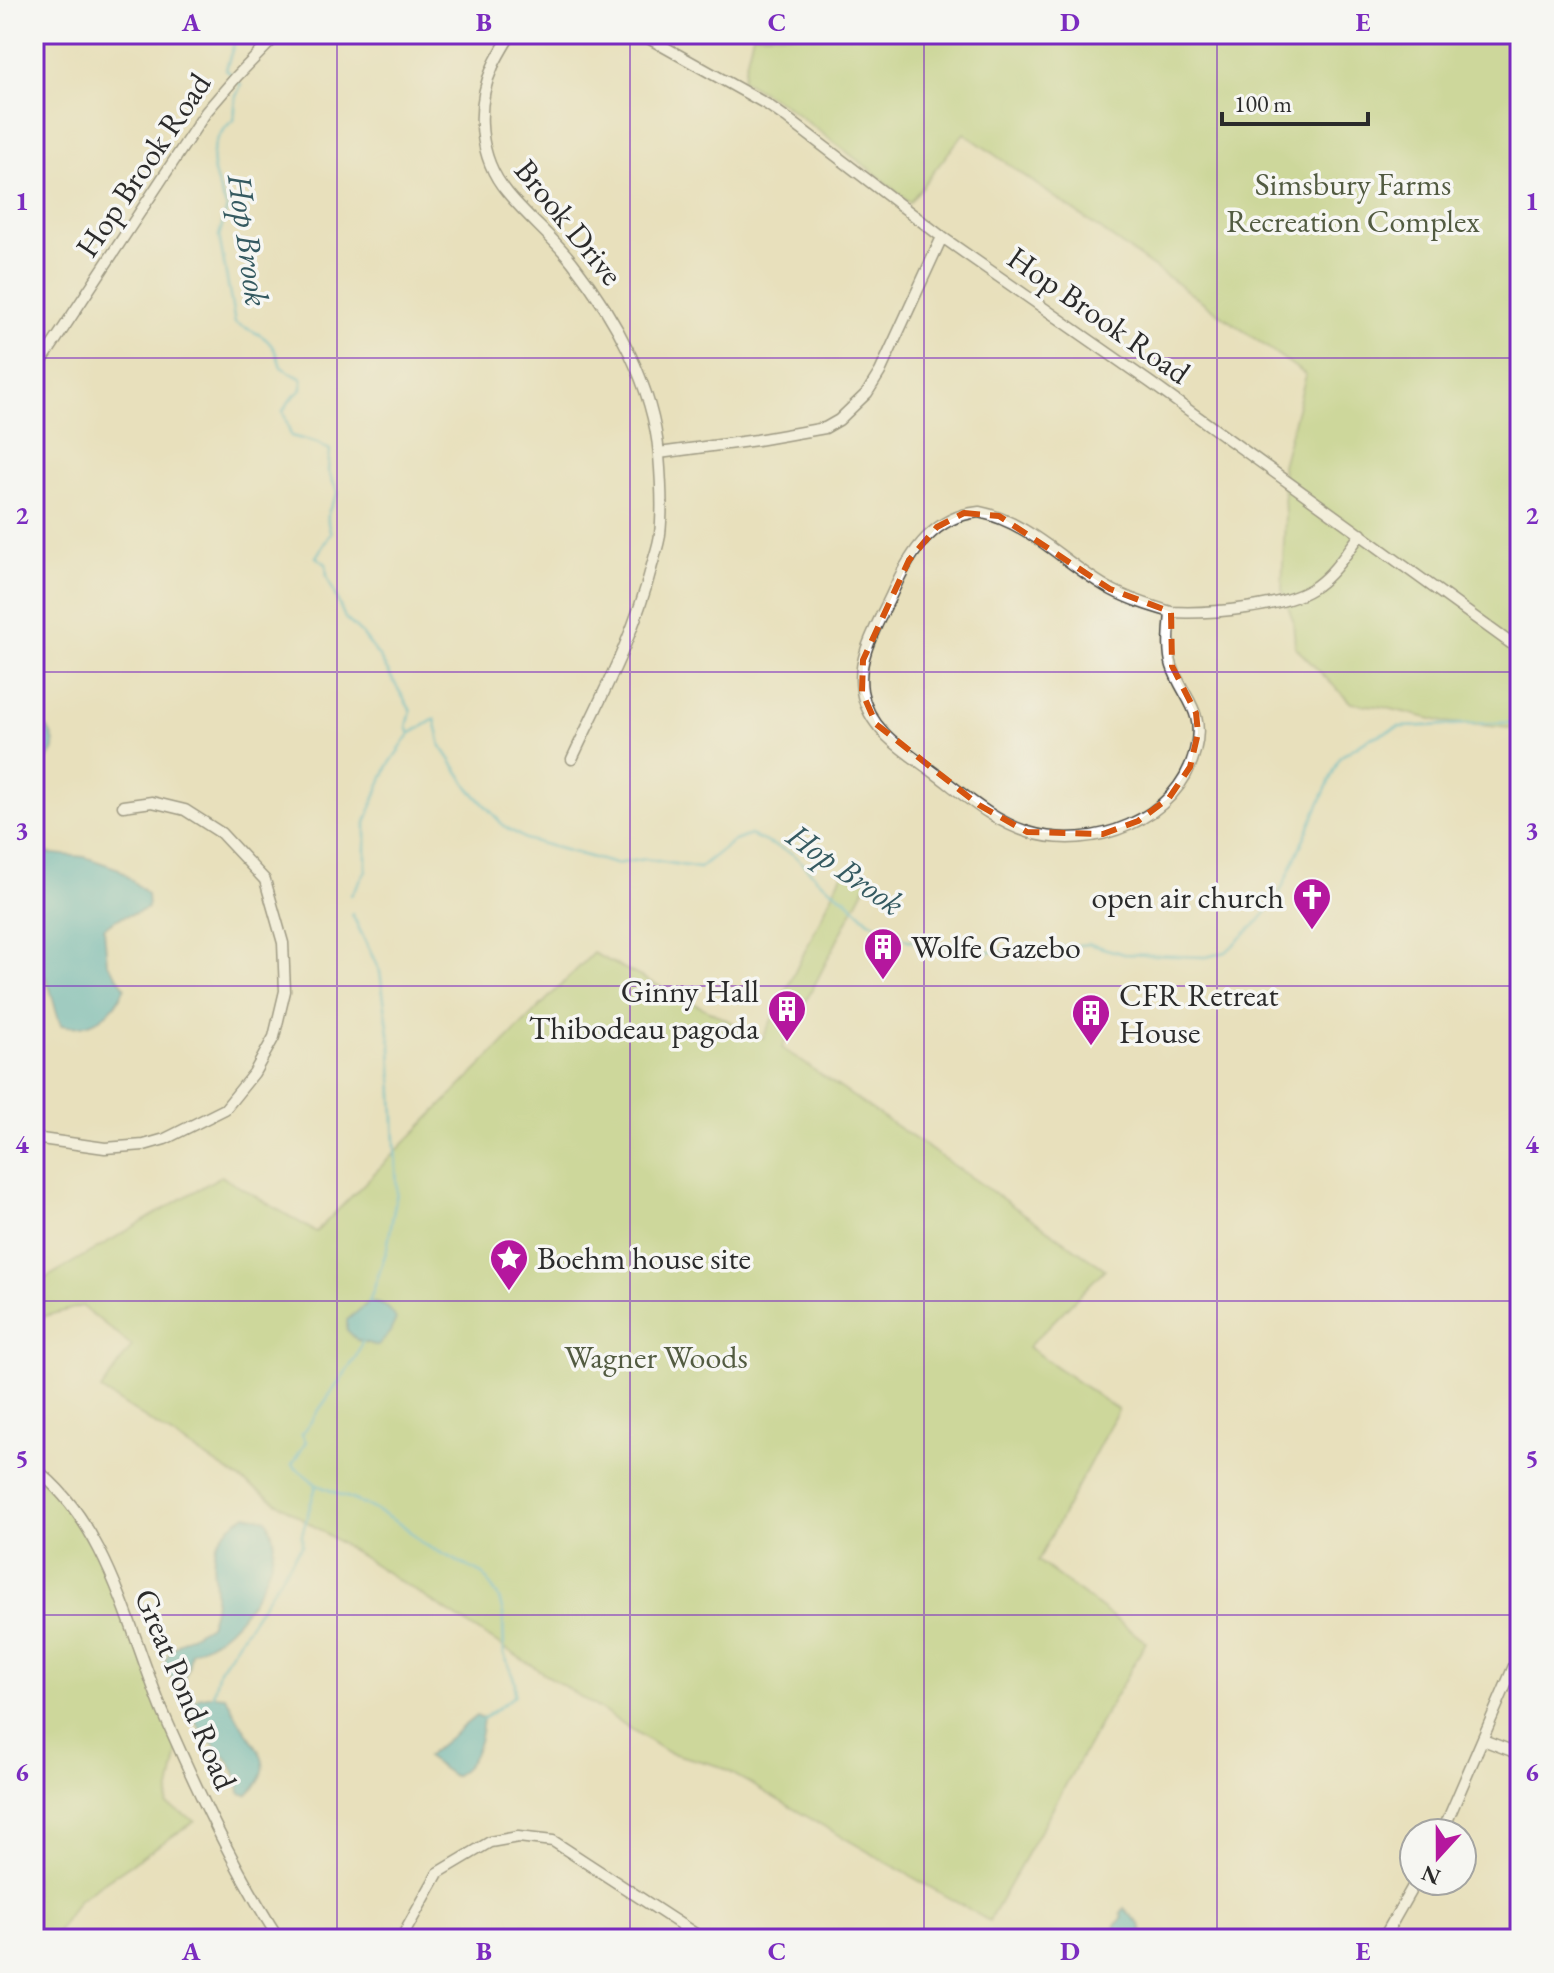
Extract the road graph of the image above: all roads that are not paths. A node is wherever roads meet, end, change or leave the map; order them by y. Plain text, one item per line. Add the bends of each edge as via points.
1 (278, 34) edge
2 (511, 34) edge
3 (641, 34) edge
4 (942, 237) junction
5 (34, 373) edge
6 (659, 453) junction
7 (1361, 534) junction
8 (1171, 612) junction
9 (1520, 650) edge
10 (572, 759) dead end
11 (123, 806) dead end
12 (34, 1138) edge
13 (34, 1468) edge
14 (1520, 1652) edge
15 (1483, 1740) junction
16 (1520, 1754) edge
17 (1449, 1817) edge
18 (1407, 1897) edge
19 (279, 1939) edge
20 (401, 1939) edge
21 (703, 1939) edge
22 (1383, 1939) edge

1 - 5 street, Hop Brook Road via 198,124
2 - 6 street, Brook Drive via 485,91 483,139 488,160 507,192 571,260 606,309 632,359
3 - 4 street, Hop Brook Road via 768,105
4 - 6 street via 880,372 839,420 825,428
4 - 7 street, Hop Brook Road
6 - 10 street, Brook Drive via 660,533 644,597
7 - 8 street via 1313,589 1273,603
7 - 9 street, Hop Brook Road
8 - 8 street via 1110,589 999,516 964,513 922,541 899,579 863,660 866,707 889,739 1013,827 1072,838 1121,829 1169,798 1196,748 1196,713 1172,666
11 - 12 street via 152,802 185,810 221,833 265,880 283,943 285,991 274,1037 225,1109 165,1139 105,1148
13 - 19 street, Great Pond Road via 85,1522 179,1747 237,1871
14 - 15 street
15 - 16 street
15 - 17 street
18 - 22 street
20 - 21 street via 438,1873 490,1842 518,1837 553,1841

